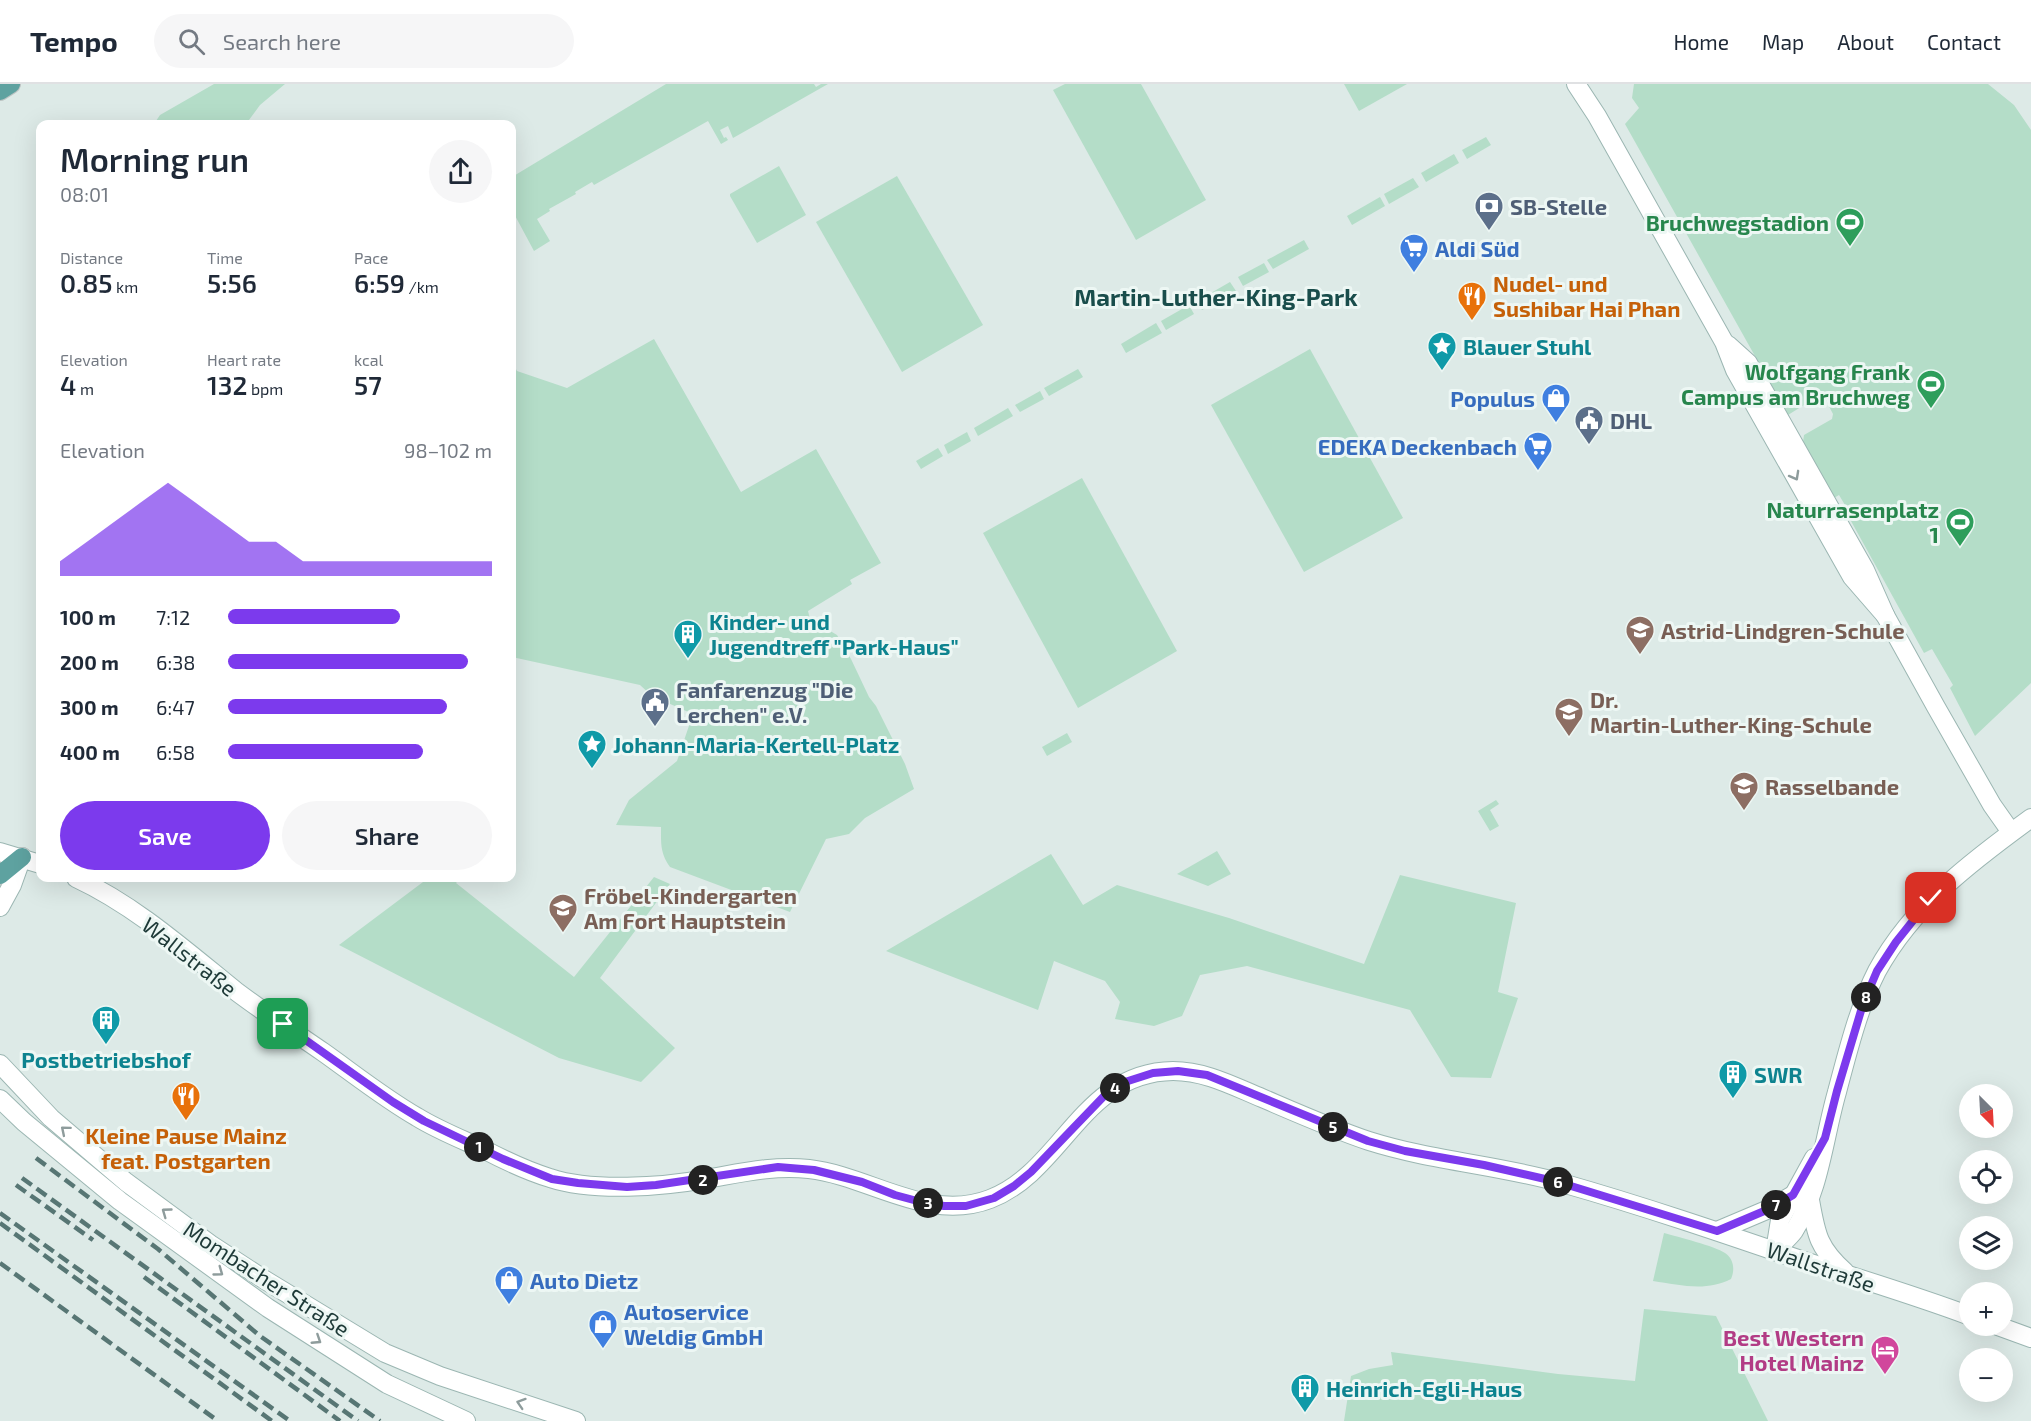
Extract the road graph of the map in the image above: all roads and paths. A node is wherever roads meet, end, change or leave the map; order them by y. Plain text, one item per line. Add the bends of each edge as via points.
1 (10, 84) edge
2 (1576, 84) edge
3 (1587, 84) edge
4 (0, 91) edge
5 (1597, 116) junction
6 (2031, 818) edge
7 (2011, 832) junction
8 (0, 852) edge
9 (22, 857) junction
10 (36, 862) edge
11 (0, 875) edge
12 (84, 882) edge
13 (0, 907) edge
14 (0, 1064) edge
15 (0, 1099) edge
16 (1802, 1197) junction
17 (1717, 1231) junction
18 (1775, 1251) junction
19 (1848, 1275) junction
20 (1959, 1312) edge
21 (2013, 1331) edge
22 (2031, 1338) edge
23 (466, 1421) edge
24 (576, 1421) edge

1 - 4 main road
2 - 5 street
3 - 5 street
5 - 7 street via 1724,342 1748,363 1865,570 1885,615
6 - 7 street
7 - 16 street via 1931,898 1877,971 1863,1004 1825,1138
8 - 9 street
9 - 10 street
9 - 11 main road
9 - 13 street
12 - 17 street, Wallstraße via 111,896 245,998 393,1102 424,1121 552,1179 627,1187 778,1167 843,1177 921,1202 966,1206 994,1198 1014,1186 1107,1093 1153,1073 1178,1071 1207,1075 1368,1141 1558,1182
24 -> 14 street, Mombacher Straße via 440,1376 385,1353 265,1280 126,1182 51,1118
15 -> 23 street, Mombacher Straße via 120,1201 268,1308 387,1384
16 - 17 street
16 - 18 street via 1793,1232
16 - 19 street via 1824,1250
17 - 18 street, Wallstraße
18 - 19 street, Wallstraße
19 - 20 street, Wallstraße
21 - 22 street

